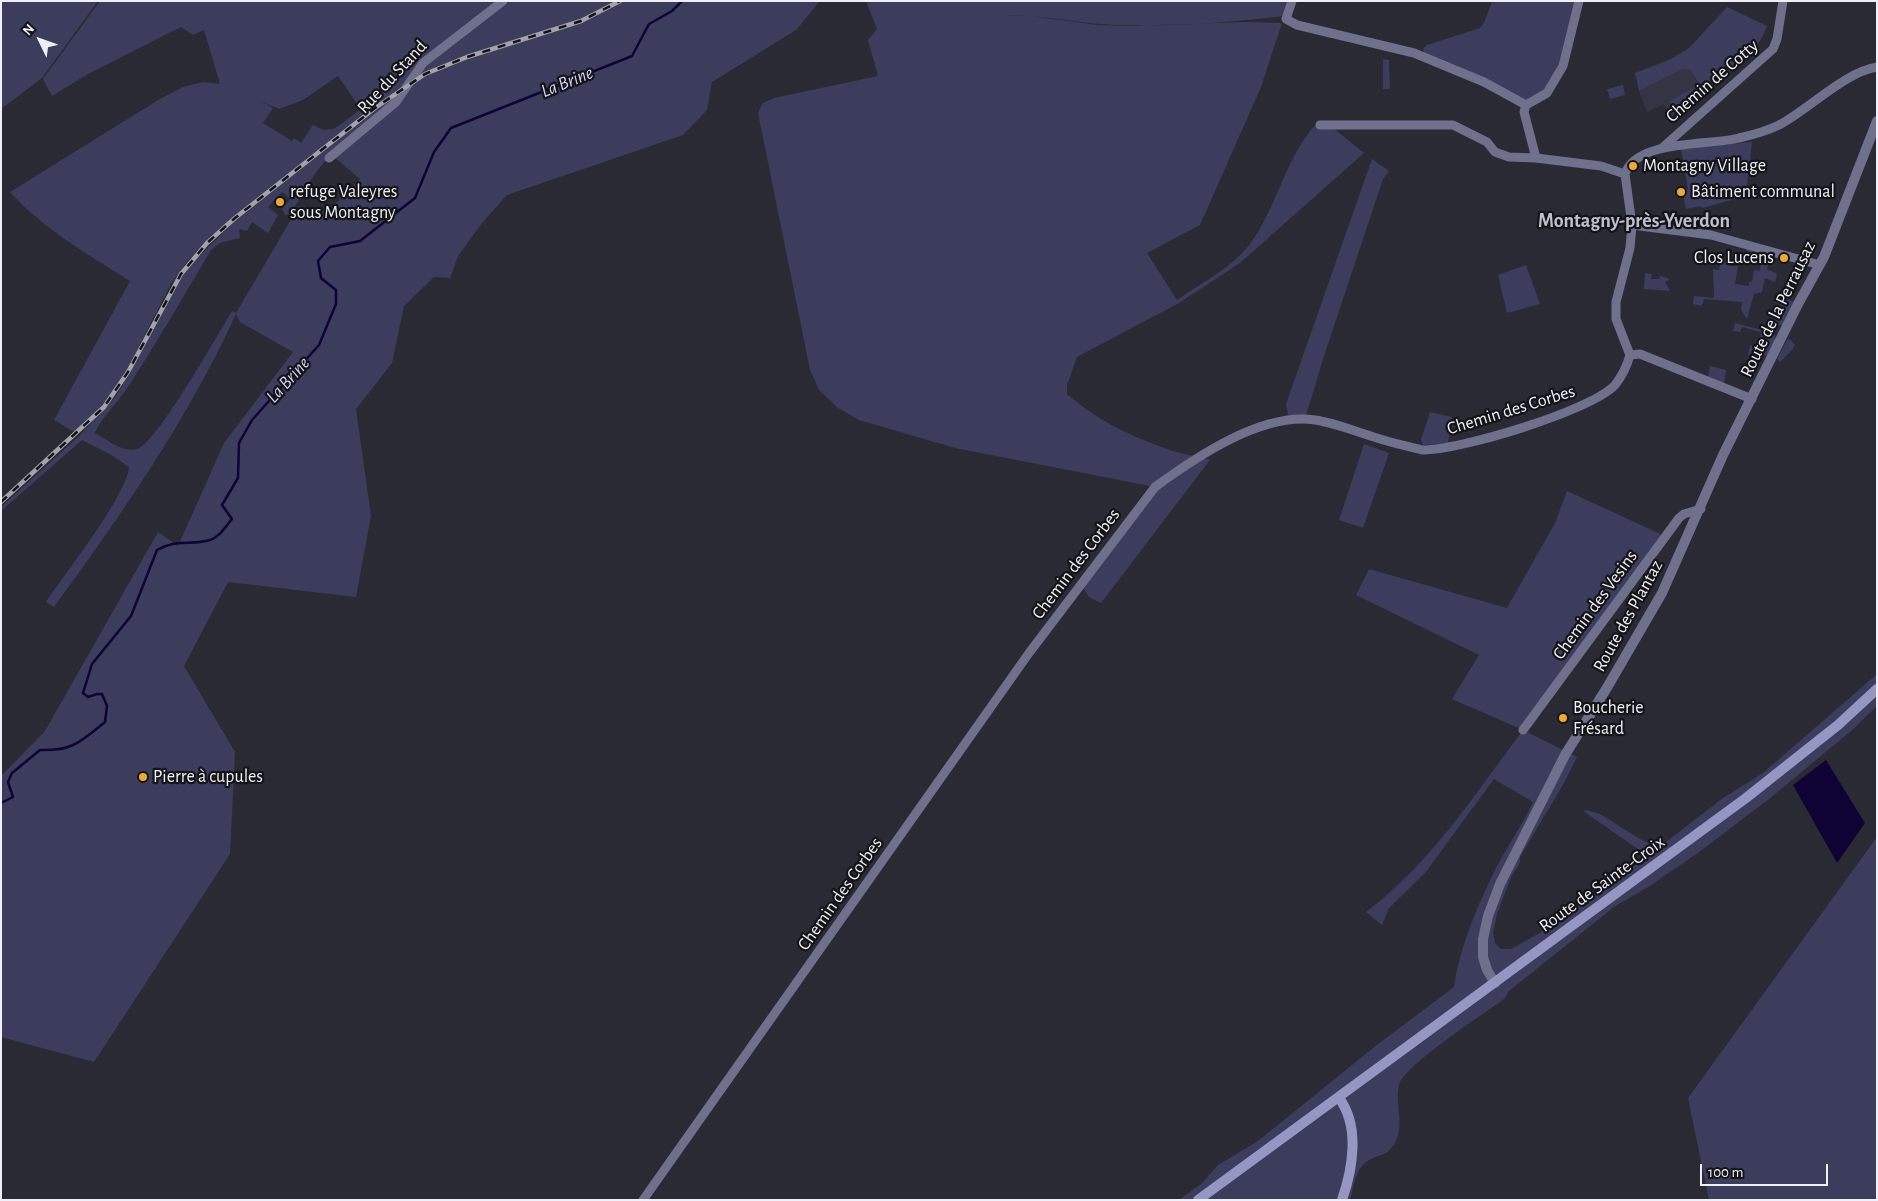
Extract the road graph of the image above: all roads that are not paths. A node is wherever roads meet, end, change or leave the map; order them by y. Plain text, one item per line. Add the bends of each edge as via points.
1 (503, 1) edge
2 (1579, 1) edge
3 (1783, 1) edge
4 (1291, 2) edge
5 (1877, 66) edge
6 (1526, 105) junction
7 (1877, 121) edge
8 (1320, 125) dead end
9 (1660, 150) junction
10 (329, 158) dead end
11 (1536, 158) junction
12 (1625, 174) junction
13 (1632, 225) junction
14 (1820, 265) junction
15 (1630, 354) junction
16 (1752, 399) junction
17 (1700, 509) junction
18 (1877, 689) edge
19 (1523, 730) dead end
20 (1495, 983) junction
21 (1339, 1098) junction
22 (643, 1200) edge
23 (1198, 1200) edge
24 (1342, 1200) edge

1 - 10 street, Rue du Stand via 423,63 396,102
2 - 6 street via 1563,66 1547,93
3 - 9 street, Chemin de Cotty via 1773,49
4 - 6 street via 1286,19 1297,25 1414,53 1484,82
5 - 9 street via 1860,72 1778,125 1737,139 1675,145
6 - 11 street via 1524,112
7 - 14 street, Route de la Perrausaz
8 - 11 street via 1453,125 1486,142 1495,152 1509,157
9 - 12 street via 1632,160
11 - 12 street via 1600,166
12 - 13 street
13 - 14 street via 1698,232
13 - 15 street via 1630,248 1616,302 1616,319
14 - 16 street, Route de la Perrausaz
15 - 16 street via 1640,354
15 - 22 street, Chemin des Corbes via 1626,368 1614,385 1595,400 1471,443 1422,450 1313,419 1289,420 1250,430 1217,446 1155,487 1029,653
16 - 17 street, Route des Plantaz
17 - 19 street, Chemin des Vesins via 1679,518
17 - 20 street, Route des Plantaz via 1662,592 1565,754 1500,884 1483,940 1483,957
18 - 20 main road, Route de Sainte-Croix via 1838,725 1746,798
20 - 21 main road, Route de Sainte-Croix
21 - 23 main road, Route de Sainte-Croix
21 - 24 main road via 1348,1109 1353,1160

